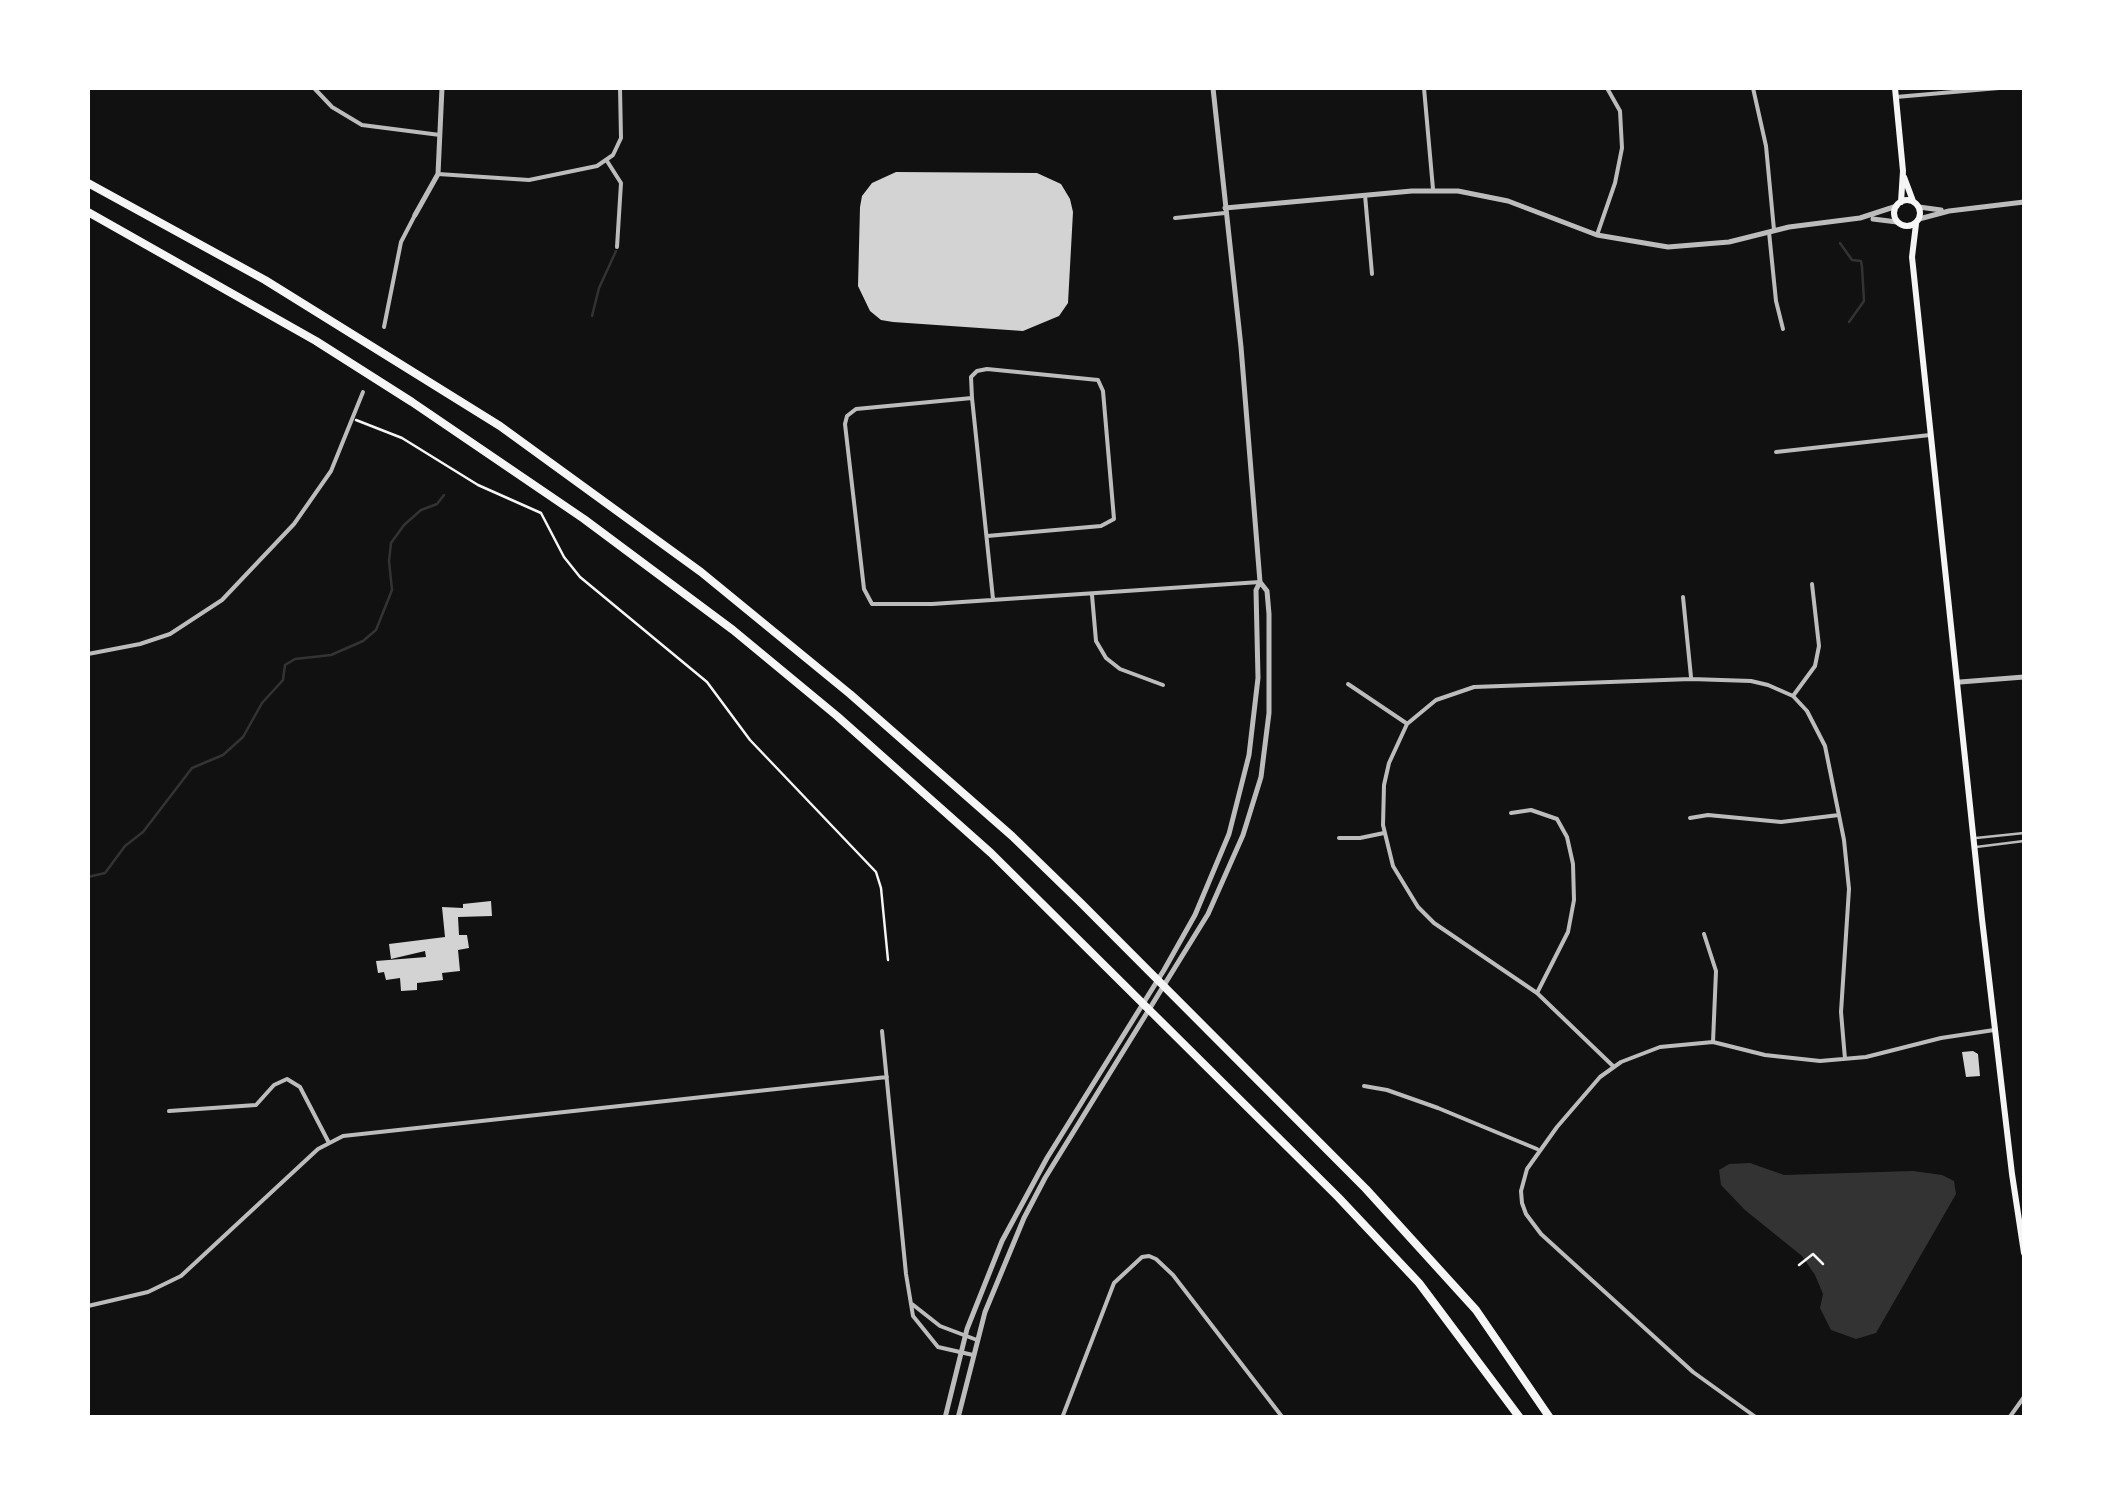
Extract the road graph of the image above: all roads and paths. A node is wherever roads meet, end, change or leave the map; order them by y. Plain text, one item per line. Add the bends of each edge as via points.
1 (314, 88) edge
2 (442, 88) edge
3 (620, 88) edge
4 (1122, 88) edge
5 (1144, 88) edge
6 (1214, 88) edge
7 (1424, 88) edge
8 (1607, 88) edge
9 (1753, 88) edge
10 (1894, 88) edge
11 (1999, 88) edge
12 (1896, 98) junction
13 (440, 136) junction
14 (607, 161) junction
15 (1903, 171) junction
16 (438, 174) junction
17 (88, 182) edge
18 (1433, 189) junction
19 (1364, 195) junction
20 (2024, 202) edge
21 (1899, 204) junction
22 (1916, 204) junction
23 (1226, 211) junction
24 (1948, 211) junction
25 (88, 212) edge
26 (415, 215) joint
27 (1175, 218) dead end
28 (1860, 218) junction
29 (1918, 221) junction
30 (1899, 223) junction
31 (1772, 231) junction
32 (1597, 236) junction
33 (617, 246) dead end
34 (1912, 257) junction
35 (1372, 274) dead end
36 (384, 328) dead end
37 (1782, 329) dead end
38 (363, 392) dead end
39 (972, 398) junction
40 (350, 418) junction
41 (1932, 435) junction
42 (1776, 452) dead end
43 (987, 536) junction
44 (1260, 582) junction
45 (1812, 584) dead end
46 (1092, 592) junction
47 (1683, 597) dead end
48 (993, 599) junction
49 (88, 654) edge
50 (2024, 677) edge
51 (1691, 679) junction
52 (1960, 682) junction
53 (1348, 684) dead end
54 (1163, 685) dead end
55 (1793, 696) junction
56 (1407, 724) junction
57 (1511, 813) dead end
58 (1840, 815) junction
59 (1690, 818) dead end
60 (1385, 833) junction
61 (2024, 833) edge
62 (1339, 838) dead end
63 (2024, 841) edge
64 (1975, 842) junction
65 (1704, 934) dead end
66 (888, 960) dead end
67 (1167, 973) junction
68 (1537, 993) junction
69 (1139, 1019) junction
70 (1996, 1030) junction
71 (882, 1031) dead end
72 (1713, 1042) junction
73 (1845, 1059) junction
74 (1614, 1067) junction
75 (887, 1077) junction
76 (1364, 1086) dead end
77 (169, 1111) dead end
78 (328, 1141) junction
79 (1539, 1150) junction
80 (2024, 1253) edge
81 (1823, 1264) dead end
82 (1799, 1265) dead end
83 (912, 1304) junction
84 (88, 1306) edge
85 (965, 1336) junction
86 (977, 1340) junction
87 (960, 1352) junction
88 (973, 1355) junction
89 (2024, 1397) edge
90 (945, 1418) edge
91 (958, 1418) edge
92 (1062, 1418) edge
93 (1284, 1418) edge
94 (1520, 1418) edge
95 (1550, 1418) edge
96 (1756, 1418) edge
97 (2009, 1418) edge

1 - 13 street via 362,124
2 - 13 street
3 - 14 street via 621,138
4 - 5 street
6 - 23 street
7 - 18 street
8 - 32 street via 1620,112 1622,148
9 - 31 street via 1766,146
10 - 12 main road
11 - 12 street
12 - 15 main road
13 - 16 street
14 - 16 street via 529,180
14 - 33 street via 621,184
15 - 21 main road
15 - 22 main road
16 - 26 street
17 - 95 highway via 265,280 500,426 701,572 837,683 1012,836 1302,1123 1476,1310
18 - 19 street
18 - 32 street via 1508,200
19 - 23 street
19 - 35 street
20 - 24 street
21 - 22 main road
21 - 28 street
21 - 30 main road
22 - 24 street
22 - 29 main road
23 - 27 street
23 - 44 street
24 - 29 street
25 - 94 highway via 316,341 443,424 733,630 851,727 991,853 1338,1197 1420,1283
26 - 36 street via 401,242
28 - 30 street
28 - 31 street
29 - 30 main road
29 - 34 main road
30 - 34 main road
31 - 32 street via 1698,246
31 - 37 street
34 - 41 main road
38 - 40 street
39 - 43 street
39 - 43 street via 971,378 988,369 1098,380 1103,391 1114,519 1101,526
39 - 48 street via 856,410 845,424 868,600 878,606
40 - 49 street via 316,493 222,600 170,634
40 - 66 path via 402,438 478,485 541,513 580,577 707,682 750,740 865,858 880,880
41 - 42 street
41 - 52 main road
43 - 48 street
44 - 46 street
44 - 67 street via 1258,678 1242,788 1218,866
44 - 67 street via 1267,591 1270,682 1258,790 1227,876
45 - 55 street via 1819,646 1815,666
46 - 48 street
46 - 54 street via 1096,641 1106,658
47 - 51 street
50 - 52 street
51 - 55 street via 1768,684
51 - 56 street via 1474,687 1436,700
52 - 64 main road
53 - 56 street
55 - 58 street via 1819,729
56 - 60 street via 1388,762
57 - 68 street via 1531,810 1557,818 1574,864 1568,932
58 - 59 street via 1781,822
58 - 73 street via 1848,889
60 - 62 street
60 - 68 street via 1393,866 1418,907
61 - 64 lane
63 - 64 lane
64 - 70 main road
65 - 72 street via 1716,971
67 - 69 street
68 - 74 street
69 - 85 street via 1014,1216
69 - 86 street via 1038,1191
70 - 73 street
70 - 80 main road
71 - 75 street
72 - 73 street via 1799,1060
72 - 74 street via 1660,1048
74 - 79 street
75 - 78 street
75 - 83 street
76 - 79 street
77 - 78 street via 256,1105 287,1079 300,1087
78 - 84 street via 180,1276 148,1292
79 - 96 street via 1521,1191 1532,1223 1693,1372
81 - 82 path via 1813,1254
83 - 85 street
83 - 87 street via 914,1319 935,1344
85 - 86 street
85 - 87 street
86 - 88 street
87 - 88 street
87 - 90 street
88 - 91 street
89 - 97 street
92 - 93 street via 1114,1283 1148,1256 1181,1285

